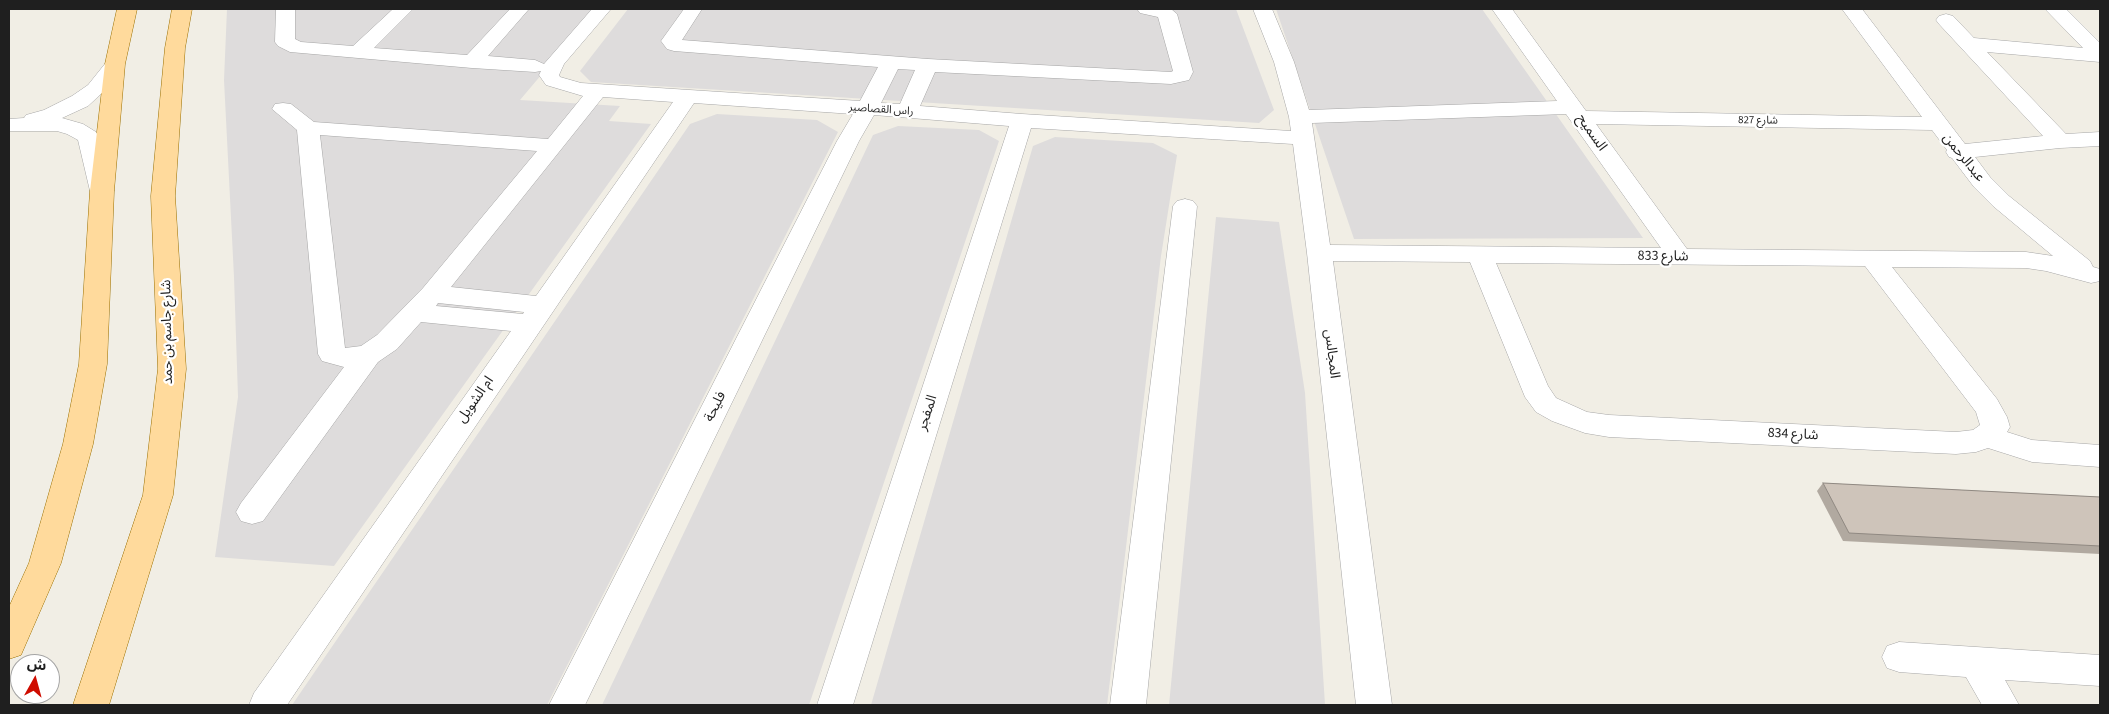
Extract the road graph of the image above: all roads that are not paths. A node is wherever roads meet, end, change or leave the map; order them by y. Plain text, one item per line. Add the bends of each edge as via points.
1 (127, 9) edge
2 (182, 9) edge
3 (286, 9) edge
4 (404, 9) edge
5 (520, 9) edge
6 (602, 9) edge
7 (693, 9) edge
8 (1147, 9) edge
9 (1262, 9) edge
10 (1502, 9) edge
11 (1852, 9) edge
12 (2056, 10) edge
13 (1946, 20) dead end
14 (1970, 44) junction
15 (357, 53) junction
16 (2100, 55) edge
17 (472, 62) junction
18 (891, 62) junction
19 (115, 64) junction
20 (928, 65) junction
21 (535, 66) dead end
22 (598, 90) junction
23 (688, 96) junction
24 (283, 109) dead end
25 (867, 109) junction
26 (907, 112) junction
27 (1577, 112) junction
28 (1022, 121) junction
29 (1936, 124) junction
30 (12, 125) edge
31 (308, 128) junction
32 (1301, 128) junction
33 (2100, 139) edge
34 (2060, 141) junction
35 (554, 146) junction
36 (1957, 152) junction
37 (102, 191) junction
38 (1184, 206) dead end
39 (2047, 240) junction
40 (1319, 252) junction
41 (1480, 255) junction
42 (1680, 257) junction
43 (1873, 260) junction
44 (2006, 260) junction
45 (2096, 278) edge
46 (424, 304) junction
47 (536, 314) junction
48 (368, 355) junction
49 (1988, 436) junction
50 (2100, 456) edge
51 (252, 512) dead end
52 (9, 644) edge
53 (1899, 657) dead end
54 (1975, 661) junction
55 (2100, 672) edge
56 (91, 705) edge
57 (267, 705) edge
58 (566, 705) edge
59 (835, 705) edge
60 (1128, 705) edge
61 (1374, 705) edge
62 (2001, 705) edge

1 - 19 main road
2 - 56 main road, شارع جاسم بن حمد via 175,48 163,196 172,369 158,495
3 - 15 street via 285,39 289,45
4 - 15 street
5 - 17 street
6 - 22 street, راس القصاصير via 555,62 549,75 553,82 562,85 579,90
7 - 18 street via 671,41 674,45
8 - 20 street via 1167,14 1182,76
9 - 32 street, المجالس via 1284,62
10 - 27 street, السميح
11 - 29 street, عبدالرحمن
12 - 16 street
13 - 14 street
14 - 16 street
14 - 34 street
15 - 17 street
17 - 21 street
18 - 20 street
18 - 25 street, فليحة
19 - 30 street via 95,89 80,101 52,115
19 - 37 main road
20 - 26 street
22 - 23 street, راس القصاصير
22 - 35 street
23 - 25 street, راس القصاصير
23 - 47 street, ام الشويل
24 - 31 street
25 - 26 street, راس القصاصير
25 - 58 street, فليحة
26 - 28 street, راس القصاصير
27 - 29 street, شارع 827
27 - 32 street, شارع 827
27 - 42 street, السميح
28 - 32 street, راس القصاصير
28 - 59 street, المفجر
29 - 36 street, عبدالرحمن
30 - 37 street via 58,124 88,137
31 - 35 street
31 - 48 street via 332,354 343,358
32 - 40 street, المجالس
33 - 34 street
34 - 36 street
35 - 46 street
36 - 39 street, عبدالرحمن via 1982,182
37 - 52 main road via 93,364 78,444 45,563
38 - 60 street
39 - 44 street, شارع 833 via 2034,253
39 - 45 street, عبدالرحمن
40 - 41 street, شارع 833
40 - 61 street, المجالس
41 - 42 street, شارع 833
41 - 49 street, شارع 834 via 1535,390 1546,405 1562,414 1609,426 1956,443
42 - 43 street, شارع 833
43 - 44 street, شارع 833
43 - 49 street via 1987,406 1995,427
44 - 45 street, شارع 833 via 2047,263
46 - 47 street
46 - 48 street via 387,342
47 - 57 street, ام الشويل
48 - 51 street
49 - 50 street via 2032,451
53 - 54 street
54 - 55 street
54 - 62 street

